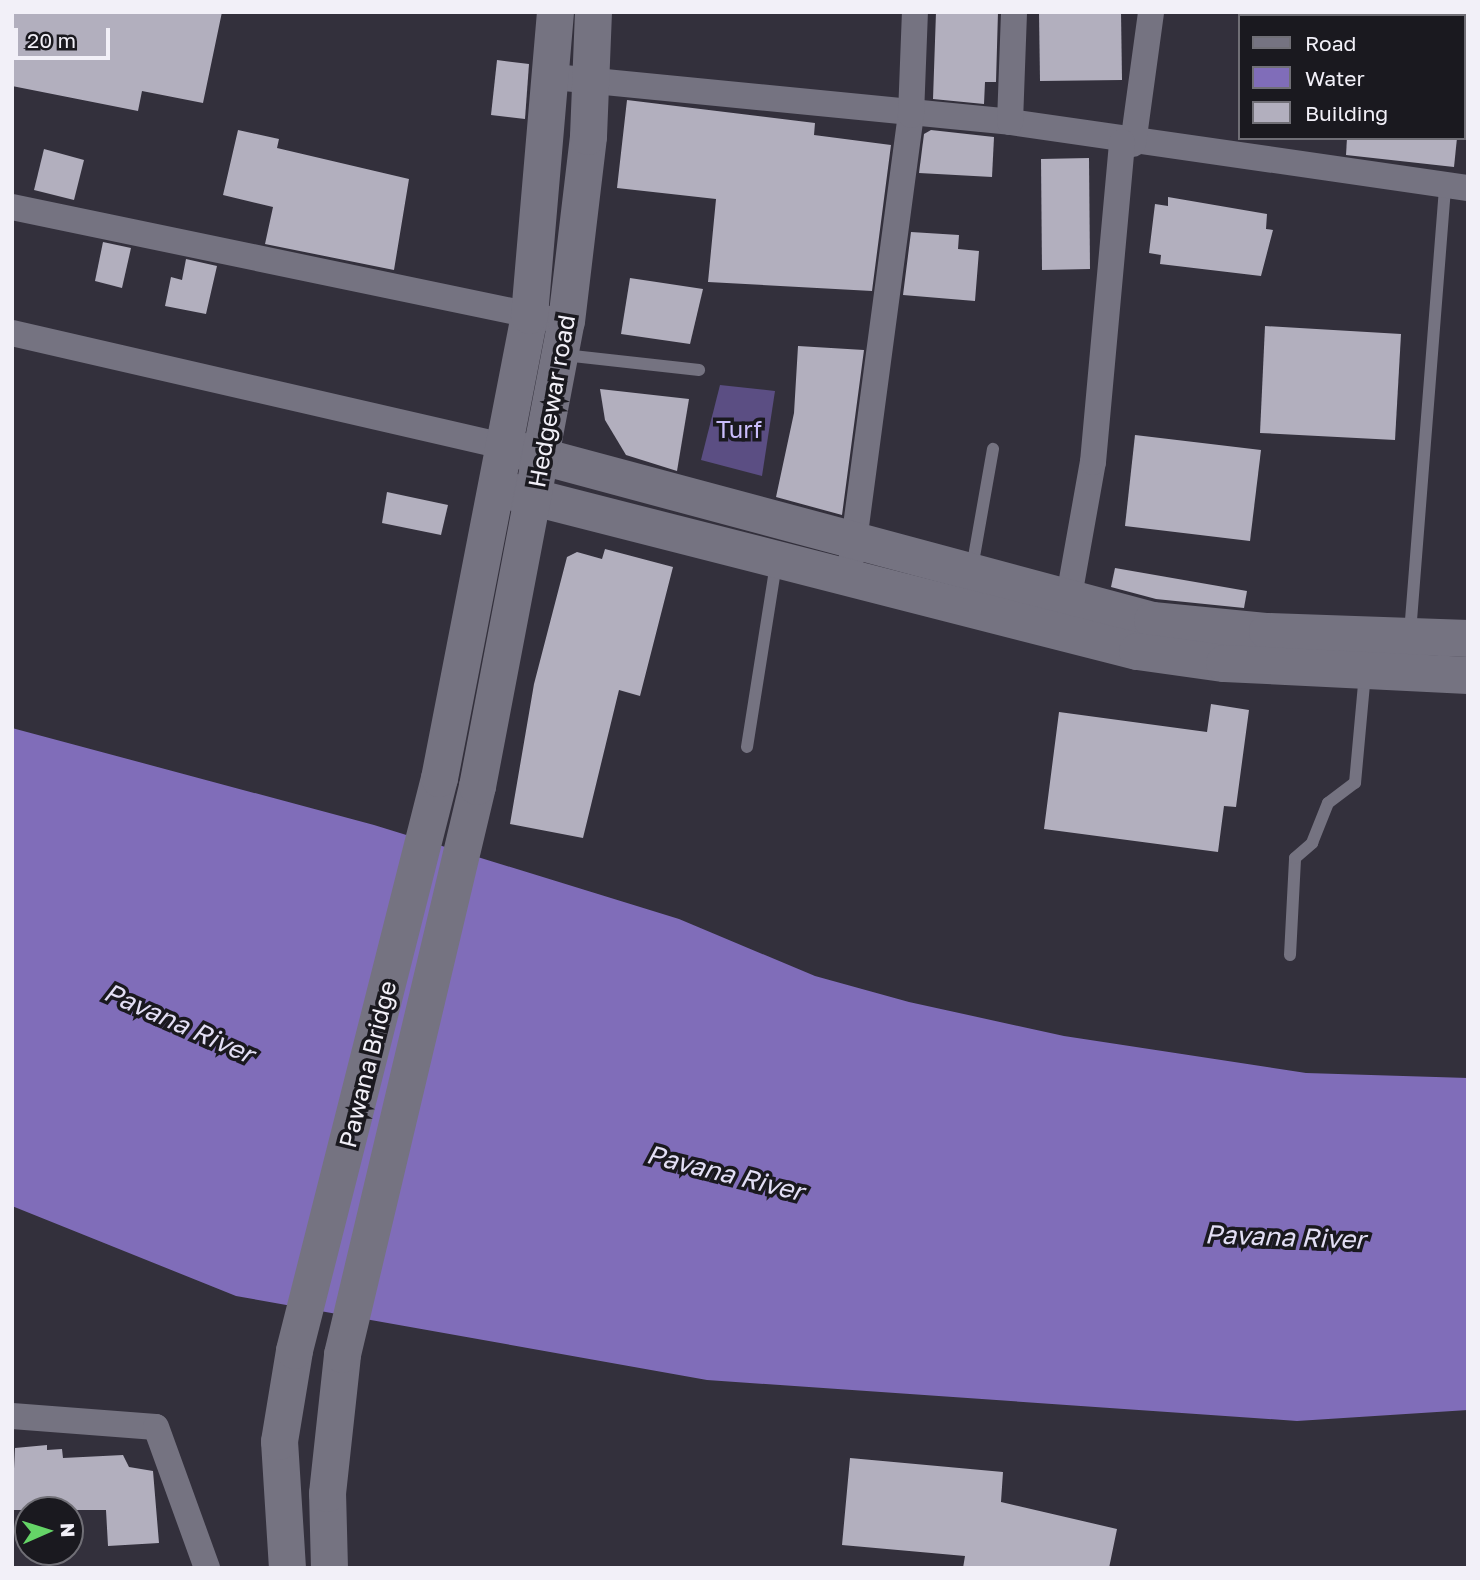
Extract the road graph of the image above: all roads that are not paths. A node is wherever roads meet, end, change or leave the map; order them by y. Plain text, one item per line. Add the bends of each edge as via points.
1 (555, 12) edge
2 (593, 12) edge
3 (915, 12) edge
4 (1014, 12) edge
5 (1151, 12) edge
6 (554, 77) junction
7 (592, 81) junction
8 (911, 115) junction
9 (1010, 122) junction
10 (1128, 143) junction
11 (1457, 187) edge
12 (12, 207) edge
13 (529, 315) junction
14 (12, 332) edge
15 (563, 338) junction
16 (699, 370) dead end
17 (503, 446) junction
18 (993, 449) dead end
19 (543, 454) junction
20 (495, 488) junction
21 (533, 496) junction
22 (856, 536) junction
23 (777, 556) junction
24 (972, 572) junction
25 (849, 575) junction
26 (1069, 599) junction
27 (1062, 635) junction
28 (1410, 636) junction
29 (1468, 638) edge
30 (1365, 674) junction
31 (1468, 675) edge
32 (747, 747) dead end
33 (439, 779) joint
34 (477, 786) joint
35 (1290, 955) dead end
36 (12, 1416) edge
37 (207, 1568) edge
38 (287, 1568) edge
39 (329, 1568) edge

1 - 6 street, Hedgewar road
2 - 7 street, Hedgewar road
3 - 8 street
4 - 9 street
5 - 10 street
6 - 7 street
6 - 13 street, Hedgewar road
7 - 8 street
7 - 15 street, Hedgewar road
8 - 9 street
8 - 22 street
9 - 10 street
10 - 11 street
10 - 26 street via 1093,462
11 - 28 lane
12 - 13 street
13 - 15 street
13 - 17 street, Hedgewar road
14 - 17 street
15 - 16 lane
15 - 19 street, Hedgewar road
17 - 19 street
17 - 20 street, Hedgewar road
18 - 24 lane
19 - 21 street, Hedgewar road
19 - 22 street
20 - 21 street
20 - 33 street, Hedgewar road
21 - 23 street
21 - 34 street, Hedgewar road
22 - 24 street
22 - 25 street
23 - 25 street
23 - 32 lane
24 - 26 street
25 - 27 street
26 - 27 street
26 - 28 street via 1208,627
27 - 30 street via 1224,663
28 - 29 street
30 - 31 street
30 - 35 lane via 1355,783 1328,803 1312,843 1295,858
33 - 38 street, Pawana Bridge via 294,1350 279,1441
34 - 39 street, Pawana Bridge via 342,1354 327,1493
36 - 37 street via 156,1427

